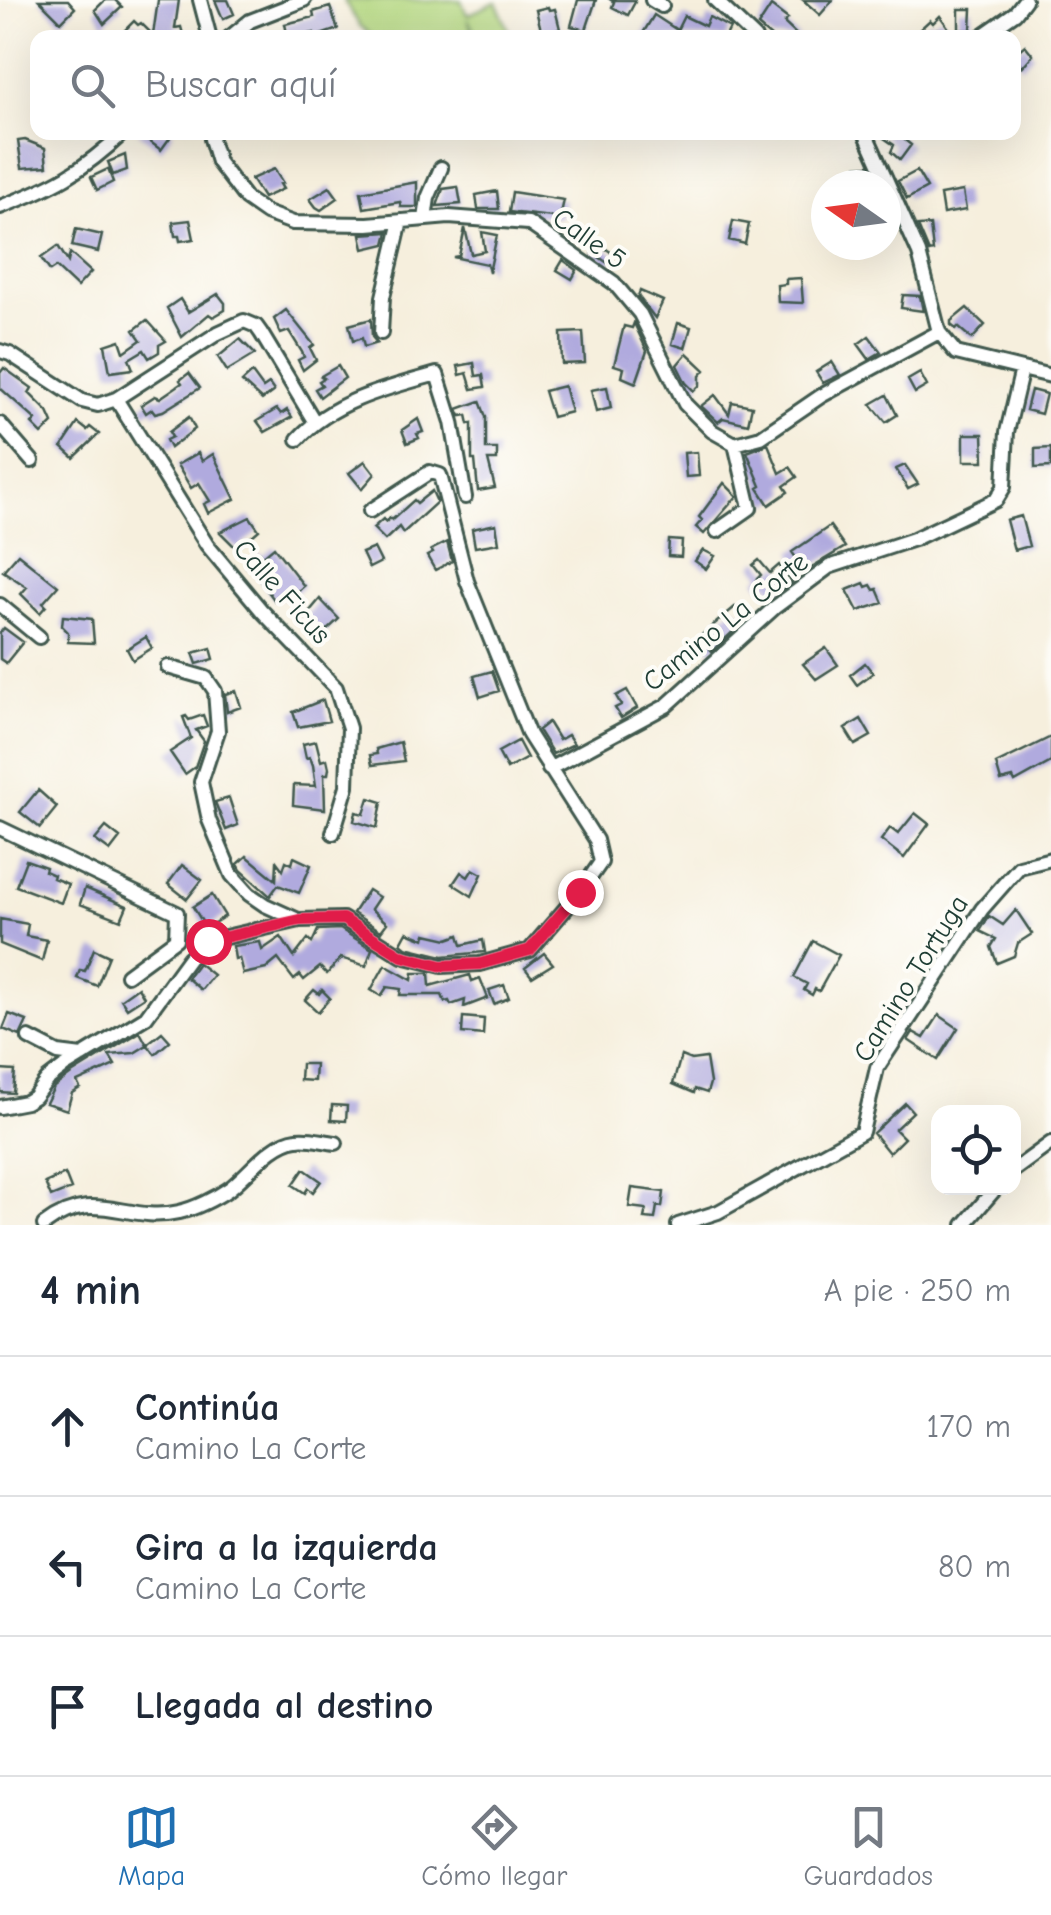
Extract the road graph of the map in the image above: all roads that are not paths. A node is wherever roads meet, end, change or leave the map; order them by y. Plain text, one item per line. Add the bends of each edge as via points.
1 (200, 0) edge
2 (304, 0) edge
3 (715, 0) edge
4 (1024, 0) edge
5 (208, 30) edge
6 (239, 30) edge
7 (746, 30) edge
8 (991, 30) edge
9 (116, 140) edge
10 (211, 140) edge
11 (869, 140) edge
12 (441, 168) dead end
13 (0, 207) edge
14 (425, 219) junction
15 (401, 221) junction
16 (939, 332) junction
17 (381, 333) dead end
18 (0, 351) edge
19 (1022, 369) junction
20 (1051, 376) edge
21 (116, 400) junction
22 (314, 421) junction
23 (0, 424) edge
24 (298, 439) dead end
25 (734, 444) junction
26 (32, 462) dead end
27 (465, 497) dead end
28 (370, 511) dead end
29 (716, 531) dead end
30 (0, 605) edge
31 (39, 638) dead end
32 (168, 668) dead end
33 (549, 769) junction
34 (0, 828) edge
35 (333, 833) dead end
36 (1051, 859) edge
37 (300, 920) junction
38 (127, 975) dead end
39 (29, 1038) dead end
40 (82, 1056) junction
41 (0, 1107) edge
42 (336, 1143) dead end
43 (1051, 1143) edge
44 (1021, 1165) edge
45 (990, 1195) edge
46 (44, 1225) edge
47 (678, 1225) edge
48 (964, 1225) edge

1 - 5 street
2 - 6 street
3 - 7 street
4 - 8 street
9 - 13 street via 50,188
10 - 15 street, Calle 5 via 218,162 266,214 293,222
11 - 16 street via 920,253
12 - 14 street
14 - 15 street, Calle 5
14 - 25 street, Calle 5 via 528,223 614,283 640,314 685,404
15 - 17 street
16 - 19 street via 956,353
16 - 25 street via 821,396 762,437
18 - 21 street via 82,400 98,406
19 - 20 street
19 - 33 street, Camino La Corte via 1007,432 1004,486 996,500 914,539 828,568 666,706
21 - 22 street via 244,321 261,333
21 - 35 street, Calle Ficus via 207,545 336,688 349,728 347,786
22 - 24 street
22 - 27 street via 383,389 438,374
23 - 26 street
25 - 29 street via 750,508
28 - 33 street via 430,472 440,475 467,581 528,735
30 - 31 street
32 - 37 street via 206,678 215,691 218,731 202,782 209,820 232,875 265,905
33 - 37 street via 596,840 601,862 530,950 442,966 402,956 343,919
34 - 38 street via 177,913 176,940
36 - 47 street, Camino Tortuga via 1019,867 982,909 877,1068 862,1132 718,1212
37 - 40 street via 208,941 146,1017
39 - 40 street
40 - 41 street via 26,1102
42 - 46 street via 284,1142 226,1192 180,1212 88,1205
43 - 44 street
45 - 48 street

